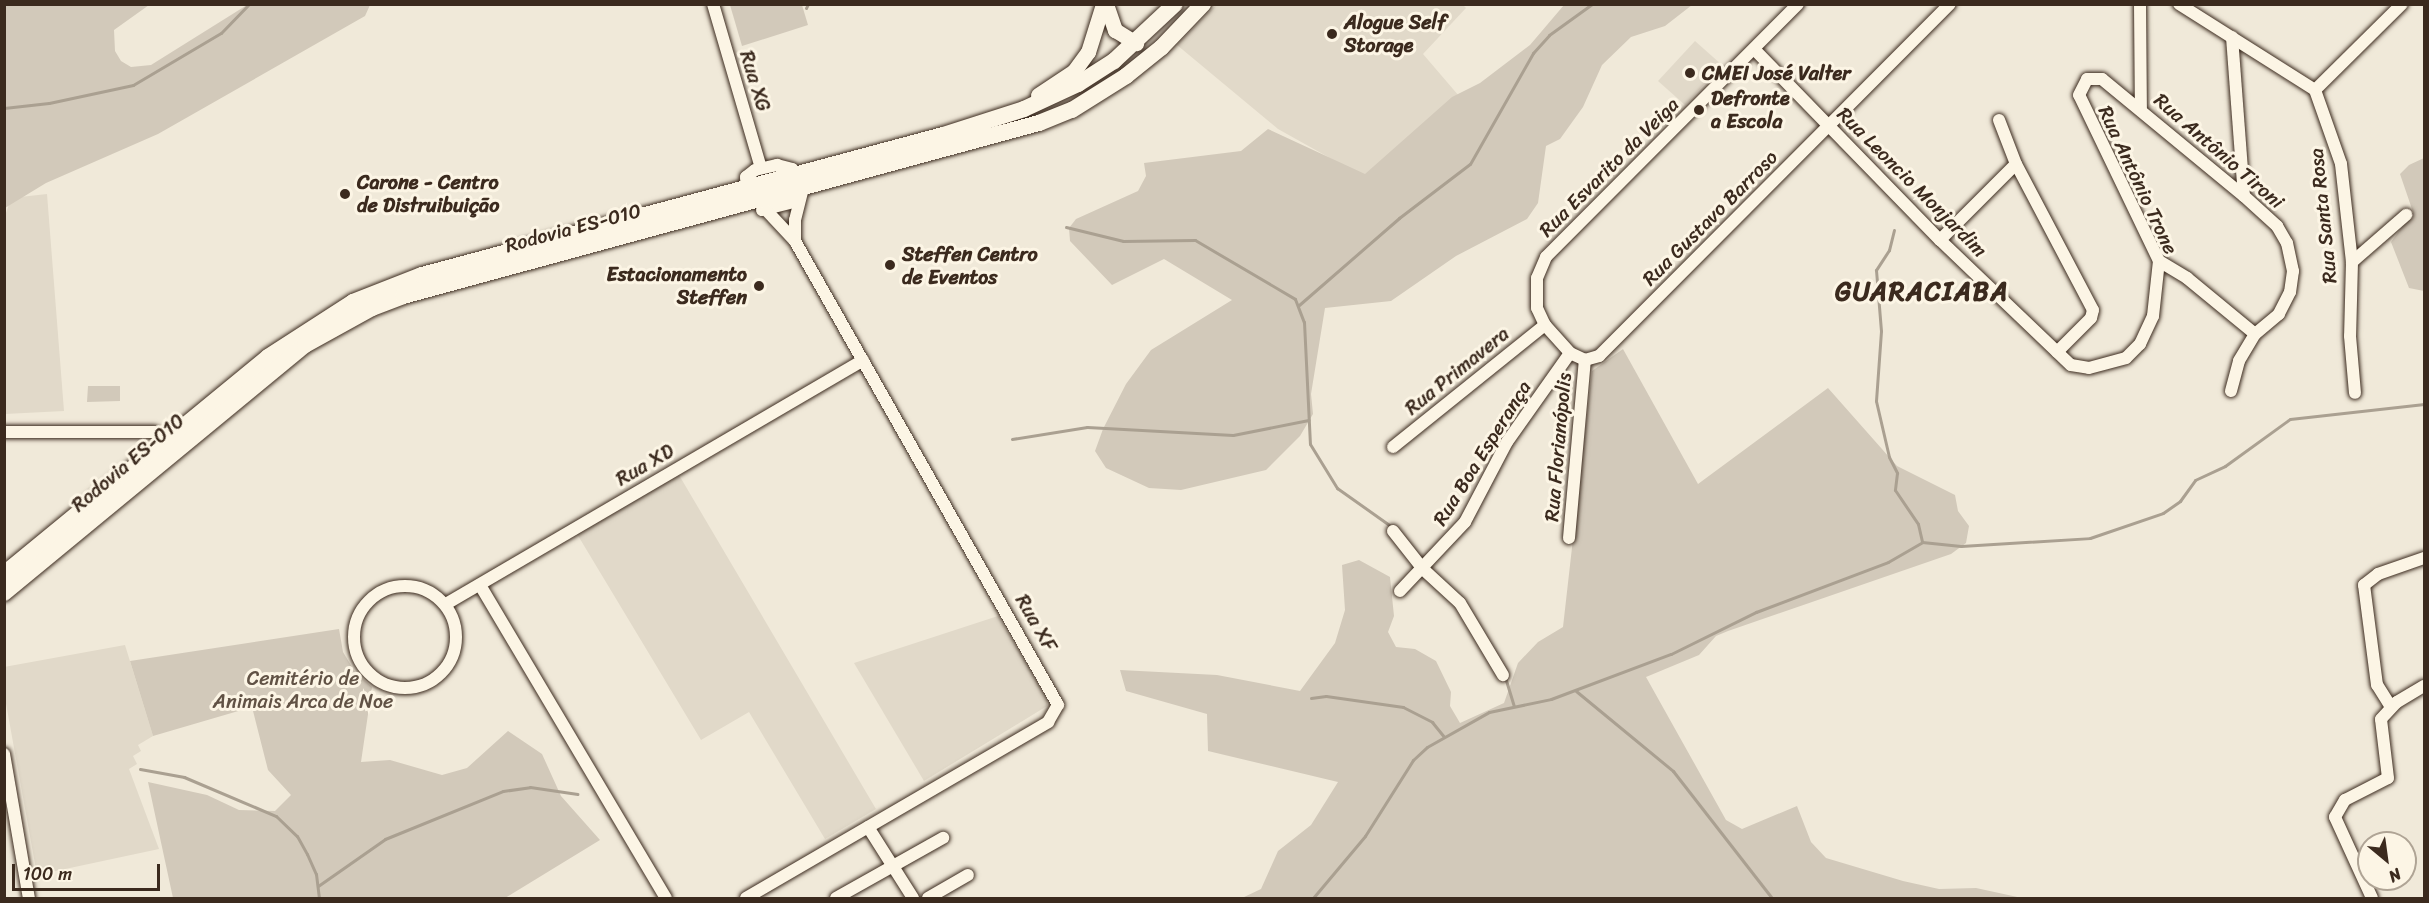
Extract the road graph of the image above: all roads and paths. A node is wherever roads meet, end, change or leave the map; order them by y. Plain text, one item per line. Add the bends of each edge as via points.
1 (713, 4) edge
2 (1105, 4) edge
3 (1174, 4) edge
4 (1203, 4) edge
5 (1798, 4) edge
6 (1950, 4) edge
7 (2140, 4) edge
8 (2179, 4) edge
9 (2402, 4) edge
10 (2232, 37) junction
11 (1136, 43) junction
12 (1161, 48) junction
13 (1754, 49) junction
14 (2102, 79) joint
15 (2315, 90) junction
16 (2140, 109) junction
17 (1999, 120) dead end
18 (1829, 126) junction
19 (943, 135) junction
20 (2016, 164) junction
21 (761, 168) junction
22 (799, 187) junction
23 (747, 194) junction
24 (2244, 196) junction
25 (766, 210) junction
26 (2406, 215) dead end
27 (1940, 240) junction
28 (795, 241) junction
29 (2159, 261) junction
30 (2352, 262) junction
31 (1545, 325) junction
32 (2255, 334) junction
33 (2057, 351) junction
34 (1570, 353) junction
35 (862, 360) junction
36 (1585, 360) junction
37 (2071, 365) joint
38 (2231, 391) dead end
39 (2355, 393) dead end
40 (4, 432) edge
41 (168, 439) junction
42 (1394, 447) dead end
43 (1393, 531) dead end
44 (1569, 538) dead end
45 (2424, 558) edge
46 (1423, 569) junction
47 (4, 574) edge
48 (480, 585) junction
49 (1400, 591) dead end
50 (4, 593) edge
51 (446, 604) junction
52 (1503, 675) dead end
53 (2424, 686) edge
54 (2391, 707) junction
55 (4, 754) edge
56 (868, 827) junction
57 (943, 838) dead end
58 (894, 867) junction
59 (968, 875) dead end
60 (29, 898) edge
61 (666, 898) edge
62 (746, 898) edge
63 (836, 898) edge
64 (913, 898) edge
65 (928, 898) edge
66 (2372, 898) edge

1 - 21 street, Rua XG
2 - 11 street via 1115,30 1128,42
2 - 19 street via 1088,52 1067,76 1030,99 954,124
3 - 11 main road, Rodovia ES-010
4 - 12 main road, Rodovia ES-010
5 - 13 street, Rua Esvarito da Veiga
6 - 18 street, Rua Gustavo Barroso
7 - 16 street
8 - 10 street
9 - 15 street
10 - 15 street
10 - 24 street
11 - 12 main road
11 - 19 main road, Rodovia ES-010 via 1078,84 1049,99
12 - 22 main road, Rodovia ES-010 via 1098,96 1039,123
13 - 18 street, Rua Leoncio Monjardim
13 - 31 street, Rua Esvarito da Veiga via 1546,257 1537,278 1535,297
14 - 16 street, Rua Antônio Tironi
14 - 29 street, Rua Antônio Trone via 2087,79 2079,95
15 - 30 street, Rua Santa Rosa via 2341,164
16 - 24 street, Rua Antônio Tironi
17 - 20 street
18 - 27 street, Rua Leoncio Monjardim
18 - 36 street, Rua Gustavo Barroso via 1599,356
19 - 22 main road, Rodovia ES-010
20 - 27 street
20 - 33 street via 2093,310 2091,318
21 - 22 street via 785,166
21 - 23 street via 750,173
22 - 23 main road, Rodovia ES-010
22 - 25 street
22 - 28 street
23 - 25 street, Rua XF
23 - 41 main road, Rodovia ES-010 via 422,275 373,293 306,329
23 - 50 main road, Rodovia ES-010 via 372,308 305,345
24 - 32 street, Rua Antônio Tironi via 2277,226 2287,243 2293,271 2290,292 2279,314
25 - 28 street, Rua XF
26 - 30 street
27 - 33 street, Rua Leoncio Monjardim
28 - 35 street, Rua XF
29 - 32 street via 2187,278
29 - 37 street, Rua Antônio Trone via 2153,316 2140,344 2126,358 2090,368
30 - 39 street, Rua Santa Rosa via 2349,336
31 - 34 street, Rua Esvarito da Veiga
31 - 42 street, Rua Primavera
32 - 38 street, Rua Antônio Tironi via 2239,361
33 - 37 street, Rua Leoncio Monjardim
34 - 36 street, Rua Esvarito da Veiga
34 - 46 street, Rua Boa Esperança via 1508,442 1477,502
35 - 48 street, Rua XD
35 - 56 street, Rua XF via 1058,705 1048,722
36 - 44 street, Rua Florianópolis
40 - 41 street via 154,432
41 - 47 main road, Rodovia ES-010
43 - 46 street
45 - 54 street via 2378,574 2364,585 2377,685
46 - 49 street, Rua Boa Esperança
46 - 52 street via 1460,603
48 - 51 street, Rua XD
48 - 61 street
51 - 51 street via 428,590 406,585 383,590 365,604 355,625 354,648 364,669 382,683 405,688 427,684 446,669 456,648 456,625
53 - 54 street
54 - 66 street via 2381,719 2388,778 2345,800 2335,817
55 - 60 street
56 - 58 street
56 - 62 street, Rua XF
57 - 58 street
58 - 63 street
58 - 64 street
59 - 65 street

